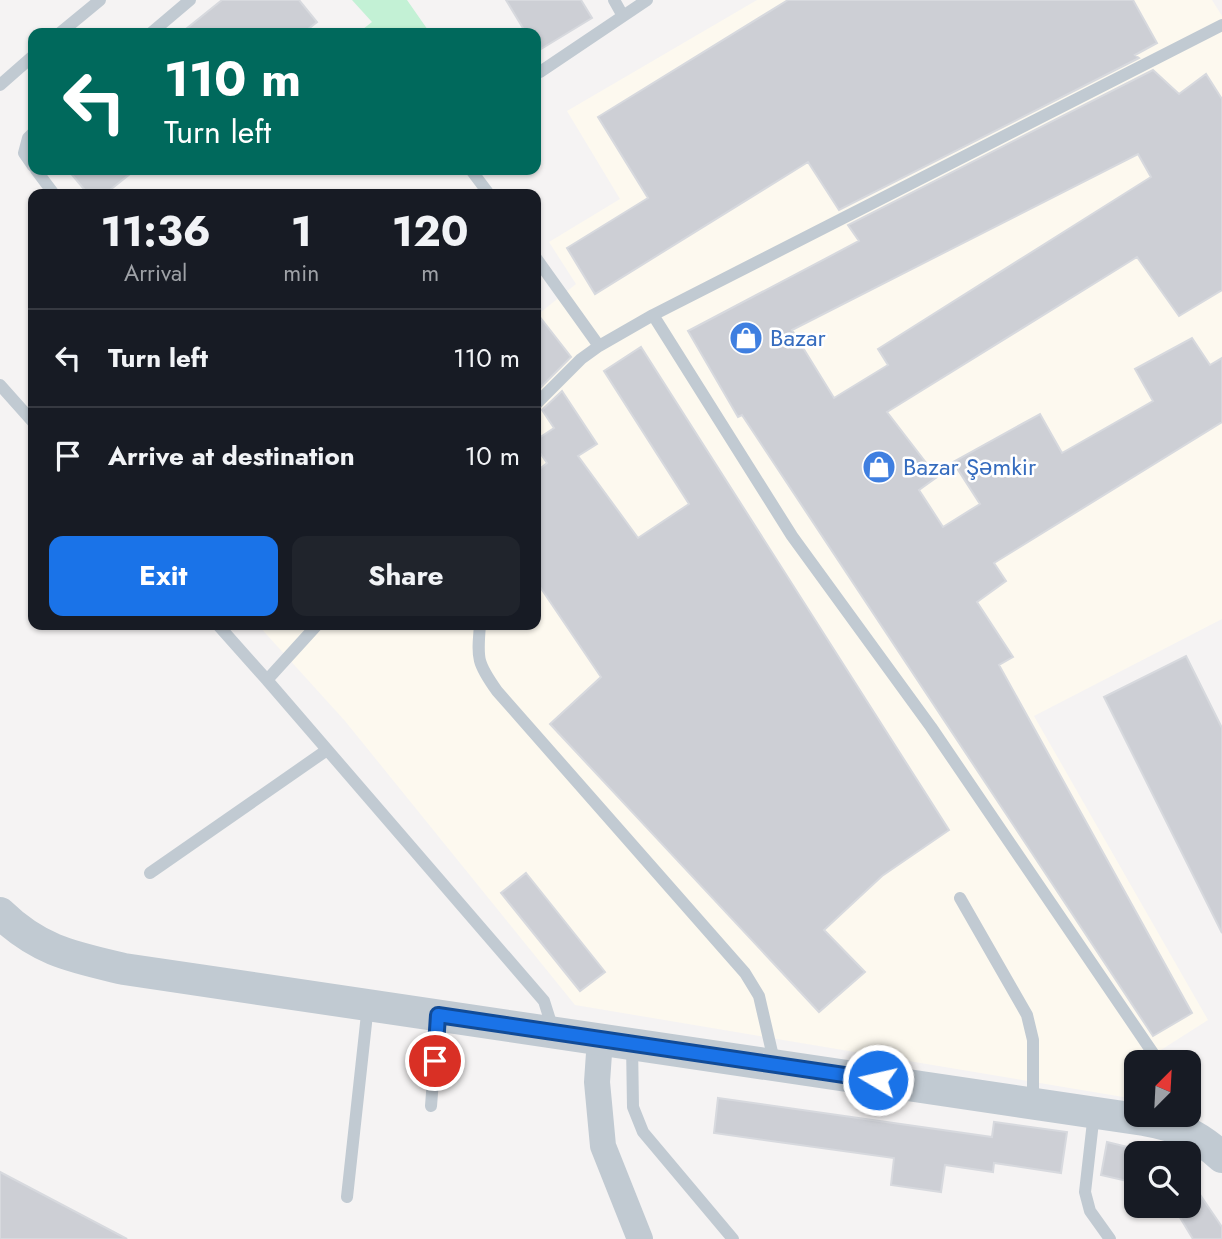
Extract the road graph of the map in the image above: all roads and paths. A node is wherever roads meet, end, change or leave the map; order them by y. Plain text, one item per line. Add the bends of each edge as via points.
1 (100, 0) edge
2 (190, 0) edge
3 (614, 0) edge
4 (647, 0) edge
5 (623, 16) junction
6 (1222, 25) edge
7 (67, 28) edge
8 (157, 28) edge
9 (28, 60) edge
10 (541, 71) edge
11 (0, 85) edge
12 (28, 138) edge
13 (28, 158) edge
14 (541, 267) edge
15 (653, 315) junction
16 (599, 346) junction
17 (0, 385) edge
18 (541, 399) edge
19 (28, 416) edge
20 (222, 630) edge
21 (312, 630) edge
22 (479, 630) edge
23 (267, 680) junction
24 (327, 750) junction
25 (150, 873) dead end
26 (960, 898) dead end
27 (0, 913) edge
28 (368, 1005) junction
29 (438, 1015) junction
30 (550, 1020) dead end
31 (600, 1039) junction
32 (632, 1044) junction
33 (1150, 1050) edge
34 (775, 1065) junction
35 (1033, 1103) junction
36 (431, 1106) dead end
37 (1094, 1112) junction
38 (1124, 1117) edge
39 (1195, 1127) edge
40 (1222, 1157) edge
41 (347, 1196) dead end
42 (640, 1239) edge
43 (733, 1239) edge
44 (1110, 1239) edge

1 - 7 lane
2 - 8 lane
3 - 5 lane
4 - 5 lane
5 - 10 lane
6 - 15 lane
9 - 11 lane
12 - 13 lane via 24,153
14 - 16 lane
15 - 16 lane
15 - 33 lane via 792,536 931,727
16 - 18 lane
17 - 19 lane
20 - 23 lane
21 - 23 lane
22 - 34 lane via 481,668 497,691 745,973 759,996
23 - 24 lane
24 - 25 lane
24 - 30 lane via 544,1001
26 - 35 lane via 1027,1015 1033,1040
27 - 28 street via 48,948 75,958
28 - 29 street
28 - 41 lane
29 - 31 street
29 - 36 lane
31 - 32 street
31 - 42 street via 597,1082 603,1146
32 - 34 street
32 - 43 lane via 633,1107 643,1132
34 - 35 street
35 - 37 street
37 - 38 street
37 - 44 lane via 1085,1192 1090,1211
39 - 40 street

